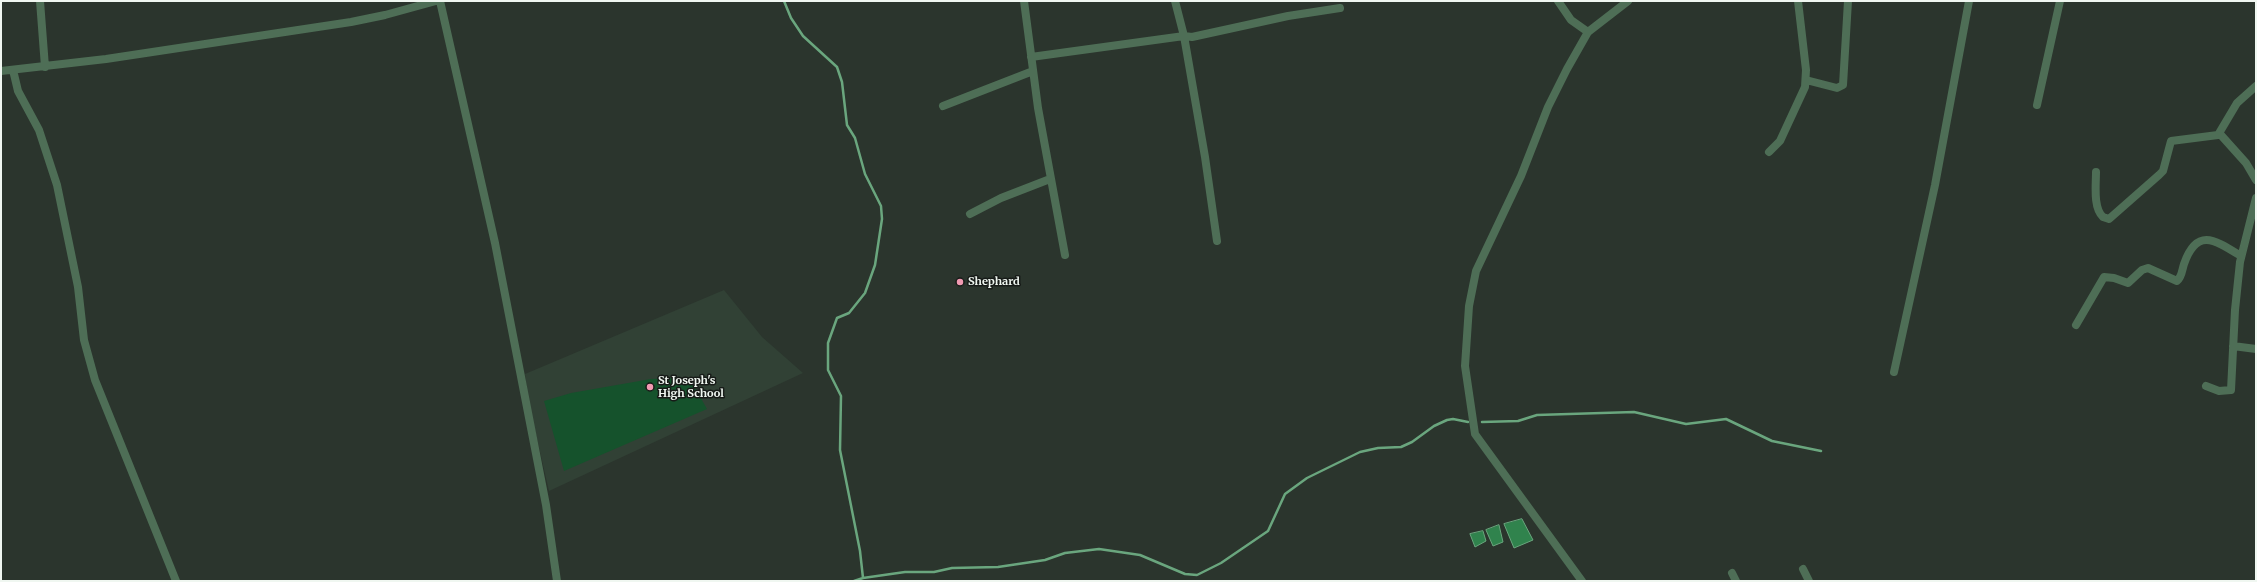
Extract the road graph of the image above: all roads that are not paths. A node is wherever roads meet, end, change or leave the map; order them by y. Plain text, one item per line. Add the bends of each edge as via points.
1 (40, 1) edge
2 (436, 1) edge
3 (440, 1) edge
4 (1024, 1) edge
5 (1175, 1) edge
6 (1558, 1) edge
7 (1628, 1) edge
8 (1798, 1) edge
9 (1848, 1) edge
10 (1969, 1) edge
11 (2060, 1) edge
12 (1340, 8) dead end
13 (1588, 32) junction
14 (1184, 36) junction
15 (1031, 57) junction
16 (45, 67) junction
17 (13, 70) junction
18 (1, 71) edge
19 (1033, 71) junction
20 (1806, 80) junction
21 (2256, 86) edge
22 (2037, 105) dead end
23 (943, 106) dead end
24 (2220, 134) junction
25 (1769, 152) dead end
26 (2096, 172) dead end
27 (1050, 179) junction
28 (2256, 180) edge
29 (2256, 198) edge
30 (970, 214) dead end
31 (1217, 241) dead end
32 (1065, 255) dead end
33 (2241, 256) junction
34 (2076, 325) dead end
35 (2233, 346) junction
36 (2256, 349) edge
37 (1894, 372) dead end
38 (2206, 386) dead end
39 (1803, 569) dead end
40 (1732, 573) dead end
41 (176, 581) edge
42 (558, 581) edge
43 (1582, 581) edge
44 (1736, 581) edge
45 (1809, 581) edge

1 - 16 street
2 - 16 street via 351,22
3 - 42 street via 500,265
4 - 15 street
5 - 14 street
6 - 13 street via 1571,20
7 - 13 street
8 - 20 street
9 - 20 street via 1844,85 1837,88
10 - 37 street via 1934,192
11 - 22 street
12 - 14 street via 1288,16 1192,37
13 - 43 street via 1548,108 1521,176 1476,271 1469,306 1466,366 1475,434
14 - 15 street
14 - 31 street
15 - 19 street
16 - 17 street
17 - 18 street
17 - 41 street via 18,91 39,130 57,184 77,281 84,340 95,380
19 - 23 street
19 - 27 street
20 - 25 street via 1780,141
21 - 24 street via 2237,103
24 - 26 street via 2171,141 2159,175 2110,218 2105,218 2099,211
24 - 28 street via 2246,163
27 - 30 street via 1001,198
27 - 32 street
29 - 33 street
33 - 34 street via 2225,246 2200,241 2190,249 2177,281 2148,268 2128,283 2104,277
33 - 35 street
35 - 36 street
35 - 38 street via 2231,391 2219,391
39 - 45 street
40 - 44 street

